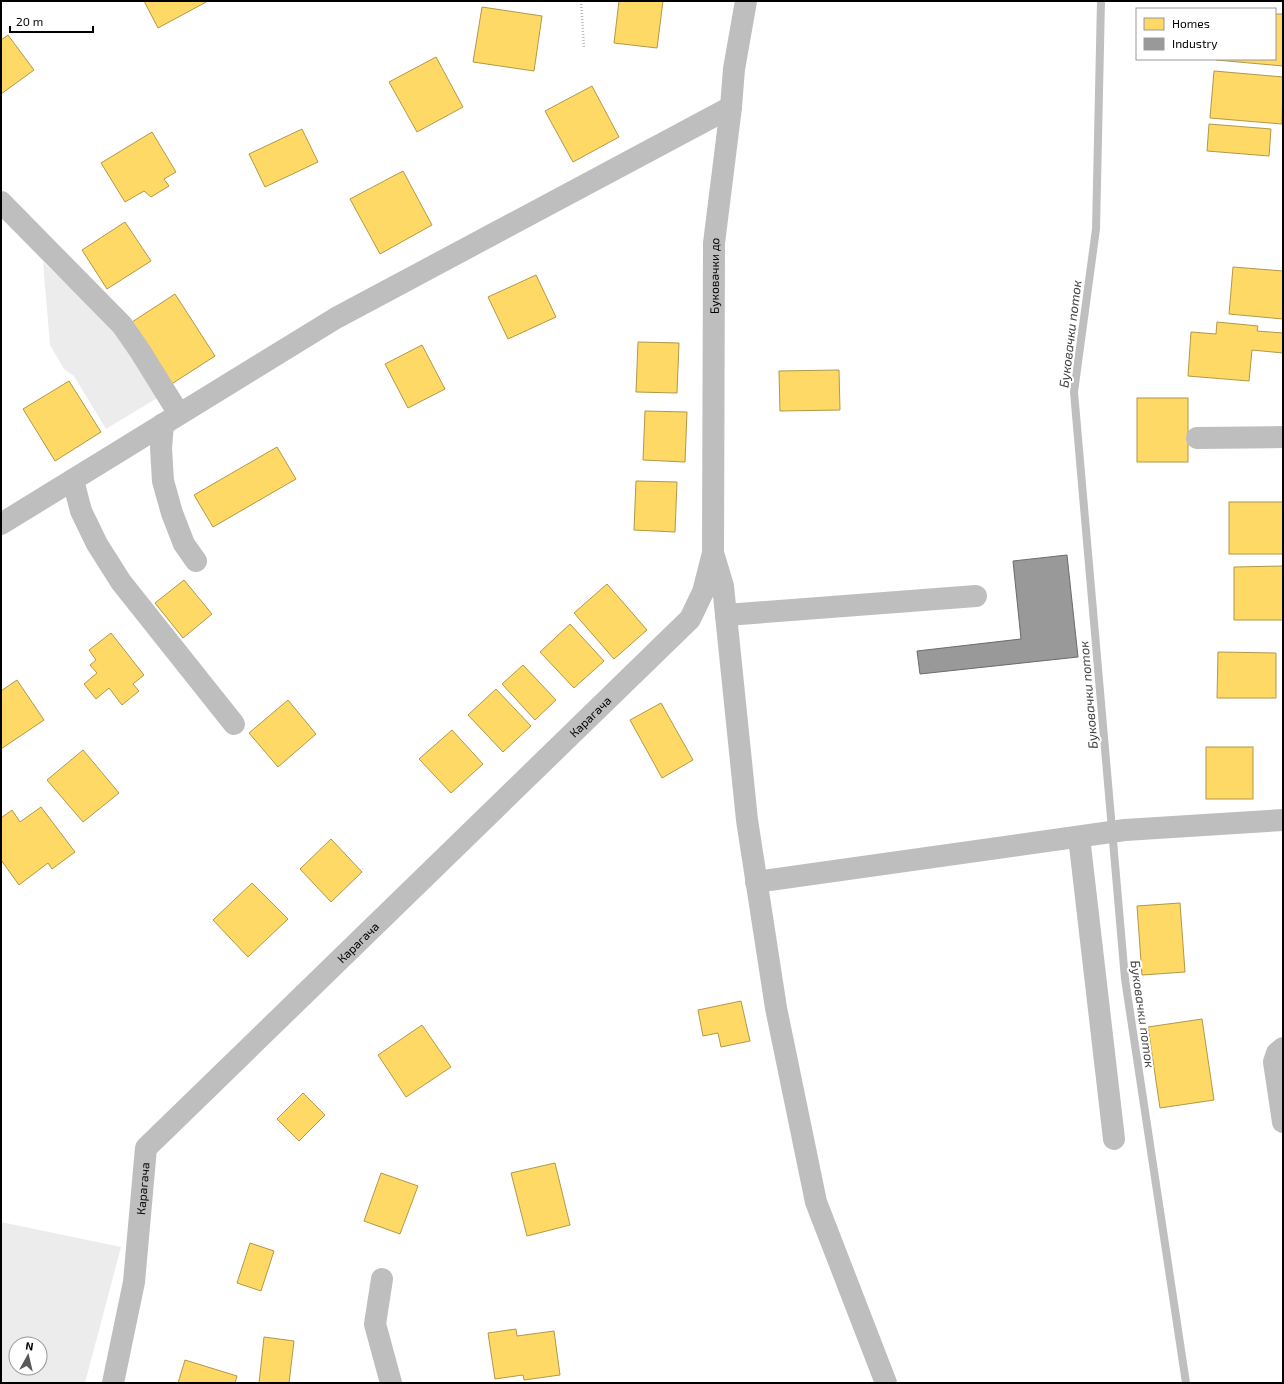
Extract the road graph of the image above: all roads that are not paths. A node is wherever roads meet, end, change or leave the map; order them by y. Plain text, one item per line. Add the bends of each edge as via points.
1 (746, 1) edge
2 (731, 107) junction
3 (1, 202) edge
4 (171, 419) junction
5 (1283, 437) edge
6 (1197, 438) dead end
7 (72, 480) junction
8 (1, 524) edge
9 (713, 553) junction
10 (196, 561) dead end
11 (976, 596) dead end
12 (726, 616) junction
13 (234, 724) dead end
14 (1283, 820) edge
15 (1088, 835) junction
16 (756, 882) junction
17 (1283, 1048) edge
18 (1283, 1122) edge
19 (1114, 1139) dead end
20 (382, 1279) dead end
21 (113, 1383) edge
22 (391, 1383) edge
23 (886, 1383) edge

1 - 2 street, Буковачки до via 734,69
2 - 4 street via 336,318
2 - 9 street, Буковачки до via 714,243
3 - 4 street via 122,325 140,351
4 - 7 street
4 - 10 street via 161,448 163,481 184,544
5 - 6 street
7 - 8 street
7 - 13 street via 81,511 97,544 121,582
9 - 12 street via 723,586
9 - 21 street, Карагача via 703,592 690,619 146,1148 134,1282
11 - 12 street
12 - 16 street
14 - 15 street via 1125,830
15 - 16 street
15 - 19 street
16 - 23 street via 776,1008 816,1202
17 - 18 street via 1277,1053 1274,1062
20 - 22 street via 375,1324

